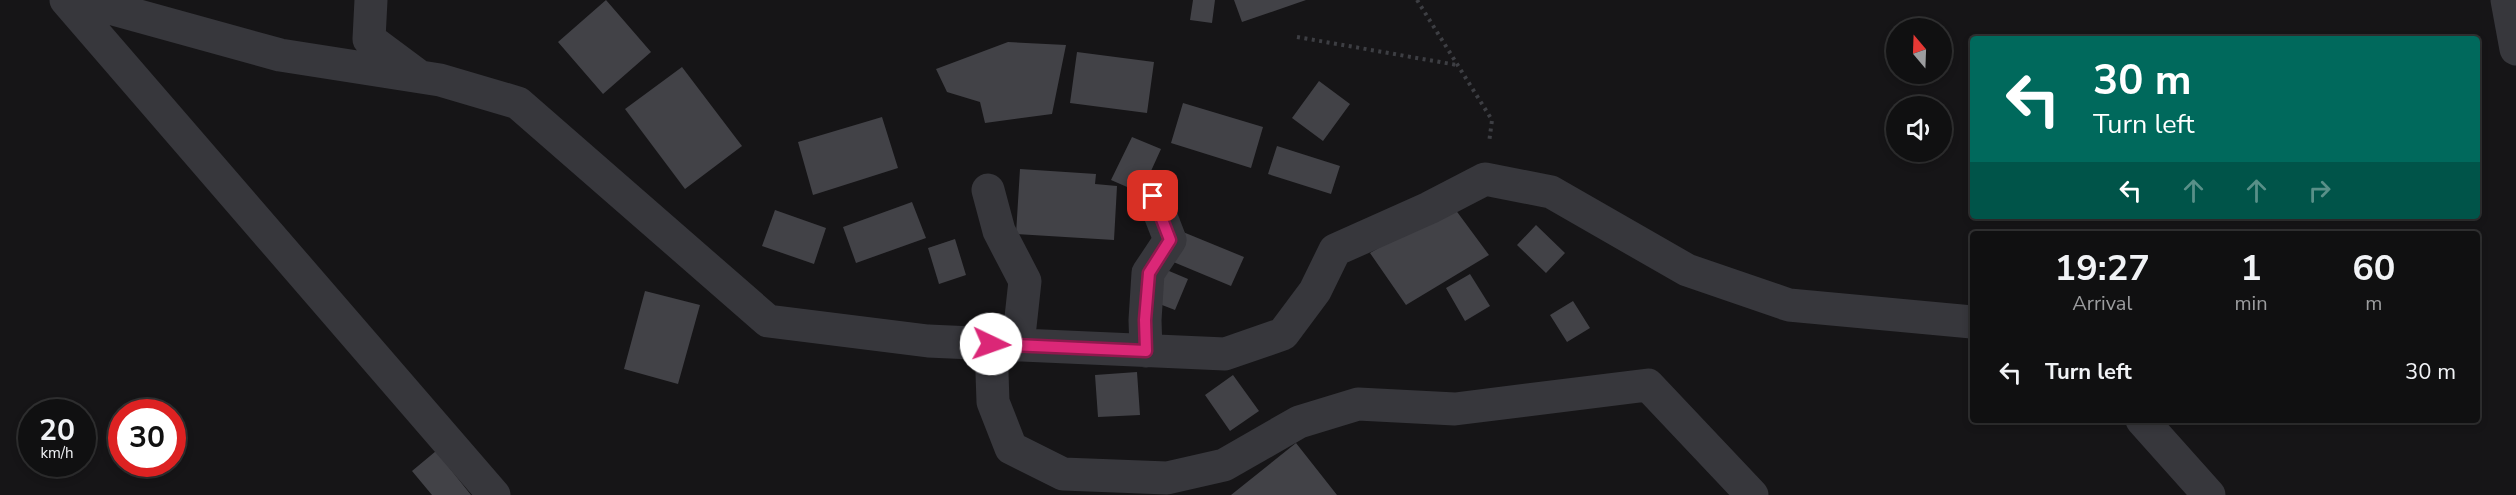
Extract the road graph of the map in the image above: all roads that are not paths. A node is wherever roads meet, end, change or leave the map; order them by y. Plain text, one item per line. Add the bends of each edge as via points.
1 (66, 0) edge
2 (81, 0) edge
3 (371, 0) edge
4 (2507, 0) edge
5 (2516, 49) edge
6 (420, 77) junction
7 (988, 190) dead end
8 (1153, 196) dead end
9 (1970, 322) edge
10 (1004, 344) junction
11 (1146, 351) junction
12 (2145, 423) edge
13 (494, 495) edge
14 (1752, 495) edge
15 (2209, 495) edge

1 - 13 street
2 - 6 street via 280,55
3 - 6 street via 369,39
4 - 5 street
6 - 10 street via 518,103 768,321 928,341
7 - 10 street via 999,231 1024,281
8 - 11 street via 1170,240 1149,273
9 - 11 street via 1789,305 1688,270 1551,192 1485,179 1335,250 1315,291 1283,334 1225,354
10 - 11 street
10 - 14 street via 993,402 1011,448 1063,474 1167,478 1224,465 1299,422 1358,404 1455,409 1648,385
12 - 15 street

